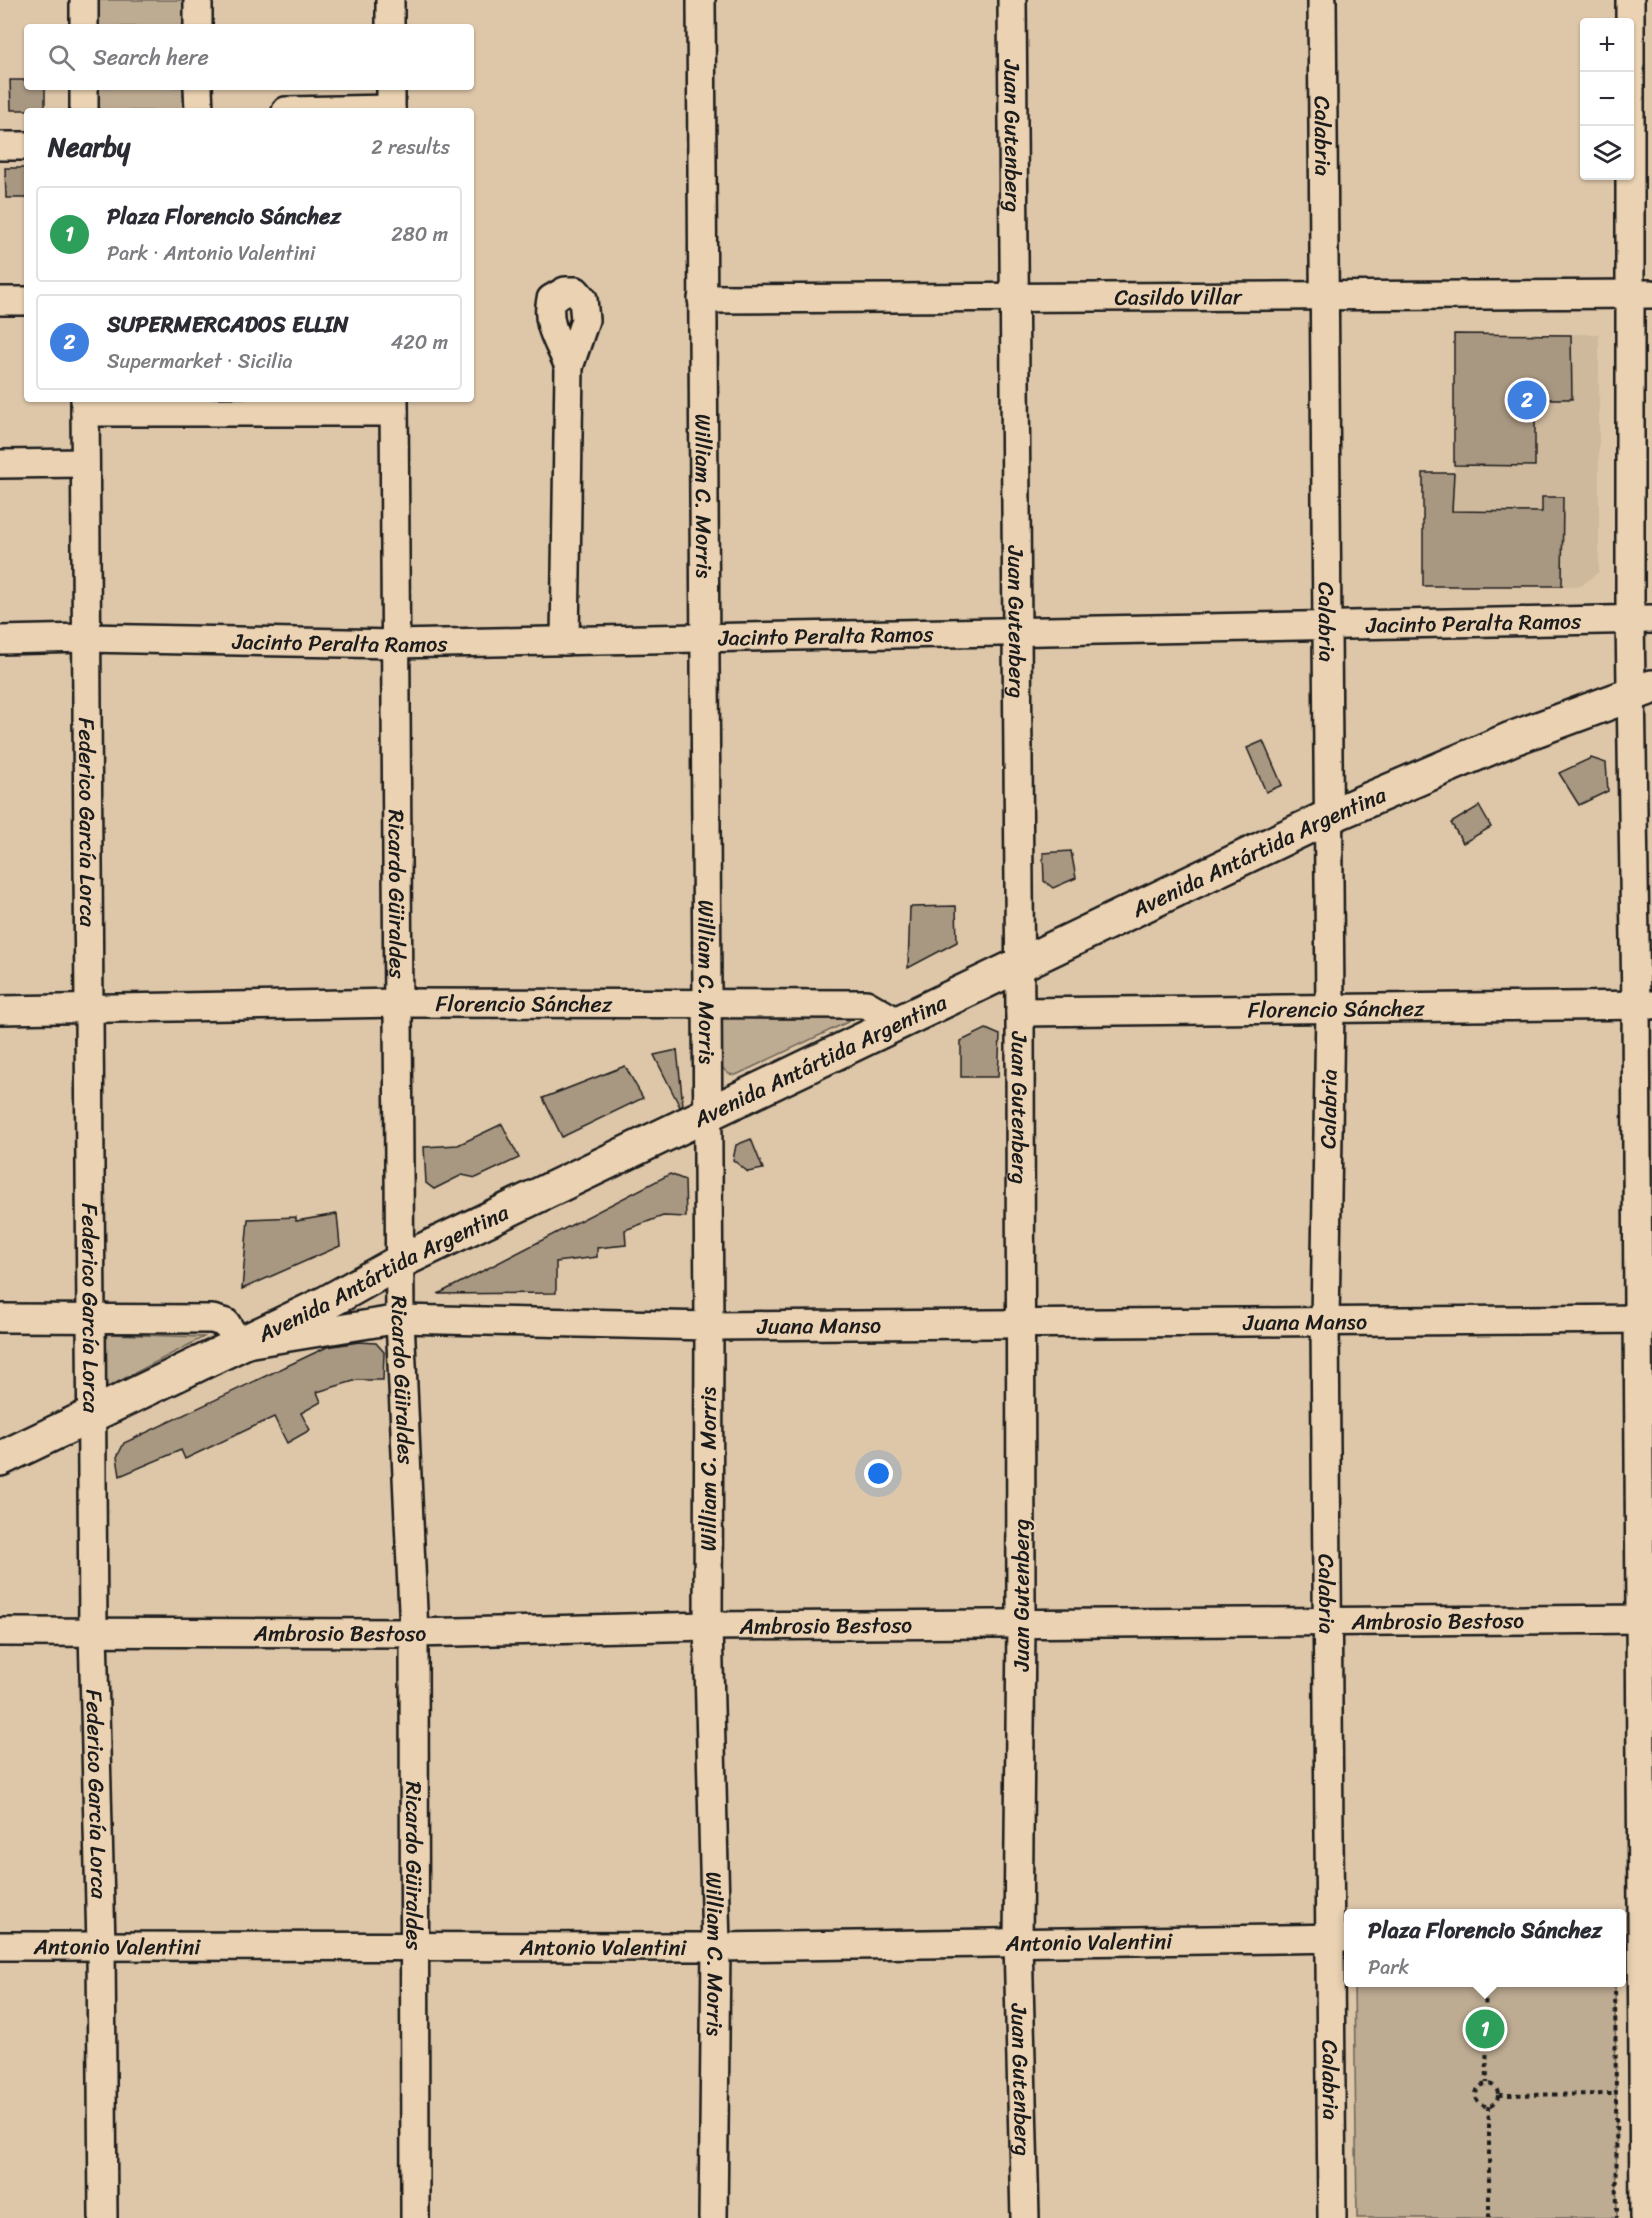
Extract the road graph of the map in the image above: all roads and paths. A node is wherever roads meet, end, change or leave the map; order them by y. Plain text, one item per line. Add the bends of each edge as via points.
1 (84, 0) edge
2 (198, 0) edge
3 (390, 0) edge
4 (701, 0) edge
5 (1011, 0) edge
6 (1322, 0) edge
7 (1630, 0) edge
8 (84, 24) edge
9 (198, 24) edge
10 (390, 24) edge
11 (84, 90) edge
12 (198, 90) edge
13 (391, 102) edge
14 (84, 108) edge
15 (199, 108) edge
16 (321, 108) edge
17 (0, 146) edge
18 (24, 146) edge
19 (1641, 294) edge
20 (1324, 296) junction
21 (1013, 297) junction
22 (702, 299) junction
23 (0, 301) edge
24 (24, 301) edge
25 (569, 367) dead end
26 (394, 405) edge
27 (85, 406) edge
28 (200, 406) edge
29 (86, 463) junction
30 (0, 464) edge
31 (1641, 619) edge
32 (1326, 626) junction
33 (1016, 632) junction
34 (86, 638) junction
35 (704, 638) junction
36 (0, 640) edge
37 (565, 641) junction
38 (396, 645) junction
39 (1641, 690) edge
40 (1328, 817) junction
41 (1020, 962) junction
42 (399, 1003) junction
43 (706, 1003) junction
44 (1644, 1005) edge
45 (88, 1008) junction
46 (1330, 1008) junction
47 (0, 1011) edge
48 (1020, 1012) junction
49 (897, 1022) junction
50 (708, 1114) junction
51 (401, 1261) junction
52 (0, 1318) edge
53 (92, 1318) junction
54 (400, 1319) junction
55 (1645, 1319) edge
56 (1325, 1322) junction
57 (1021, 1324) junction
58 (709, 1326) junction
59 (240, 1345) junction
60 (94, 1416) junction
61 (0, 1460) edge
62 (1646, 1619) edge
63 (1327, 1622) junction
64 (1021, 1624) junction
65 (708, 1626) junction
66 (93, 1631) junction
67 (0, 1632) edge
68 (414, 1633) junction
69 (1639, 1936) edge
70 (1339, 1938) edge
71 (1018, 1942) junction
72 (101, 1945) junction
73 (415, 1945) junction
74 (0, 1946) edge
75 (716, 1947) junction
76 (1485, 1987) edge
77 (1614, 1987) edge
78 (1487, 2083) junction
79 (1616, 2094) junction
80 (1499, 2095) junction
81 (1489, 2106) junction
82 (103, 2218) edge
83 (415, 2218) edge
84 (713, 2218) edge
85 (1025, 2218) edge
86 (1332, 2218) edge
87 (1489, 2218) edge
88 (1617, 2218) edge
89 (1644, 2218) edge

1 - 8 street
2 - 9 street
3 - 10 street
4 - 22 street, William C. Morris
5 - 21 street, Juan Gutenberg
6 - 20 street, Calabria
7 - 19 street
11 - 14 street
12 - 15 street
13 - 16 street
17 - 18 street
19 - 20 street, Casildo Villar
19 - 31 street
20 - 21 street, Casildo Villar
20 - 32 street, Calabria
21 - 22 street, Casildo Villar
21 - 33 street, Juan Gutenberg
22 - 35 street, William C. Morris
23 - 24 street
25 - 37 street
26 - 28 street
26 - 38 street, Ricardo Güiraldes
27 - 28 street
27 - 29 street, Federico García Lorca
29 - 30 street
29 - 34 street, Federico García Lorca
31 - 32 street, Jacinto Peralta Ramos
31 - 39 street
32 - 33 street, Jacinto Peralta Ramos
32 - 40 street, Calabria
33 - 35 street, Jacinto Peralta Ramos
33 - 41 street, Juan Gutenberg
34 - 36 street, Jacinto Peralta Ramos
34 - 38 street, Jacinto Peralta Ramos
34 - 45 street, Federico García Lorca
35 - 37 street, Jacinto Peralta Ramos
35 - 43 street, William C. Morris
37 - 38 street, Jacinto Peralta Ramos
38 - 42 street, Ricardo Güiraldes
39 - 40 main road, Avenida Antártida Argentina via 1510,738
39 - 44 street
40 - 41 main road, Avenida Antártida Argentina
40 - 46 street, Calabria
41 - 48 street, Juan Gutenberg
41 - 49 main road, Avenida Antártida Argentina
42 - 43 street, Florencio Sánchez
42 - 45 street, Florencio Sánchez
42 - 51 street, Ricardo Güiraldes
43 - 49 street, Florencio Sánchez via 866,1004
43 - 50 street, William C. Morris
44 - 46 street, Florencio Sánchez
44 - 55 street
45 - 47 street, Florencio Sánchez
45 - 53 street, Federico García Lorca
46 - 48 street, Florencio Sánchez
46 - 56 street, Calabria
48 - 57 street, Juan Gutenberg
49 - 50 main road, Avenida Antártida Argentina
50 - 51 main road, Avenida Antártida Argentina
50 - 58 street, William C. Morris
51 - 54 street, Ricardo Güiraldes
51 - 59 main road, Avenida Antártida Argentina
52 - 53 street
53 - 59 street via 212,1318 226,1323
53 - 60 street, Federico García Lorca
54 - 58 street, Juana Manso
54 - 59 street, Juana Manso
54 - 68 street, Ricardo Güiraldes
55 - 56 street, Juana Manso
55 - 62 street
56 - 57 street, Juana Manso
56 - 63 street, Calabria
57 - 58 street, Juana Manso
57 - 64 street, Juan Gutenberg
58 - 65 street, William C. Morris
59 - 60 main road, Avenida Antártida Argentina
60 - 61 main road, Avenida Antártida Argentina
60 - 66 street, Federico García Lorca
62 - 63 street, Ambrosio Bestoso
62 - 69 street
63 - 64 street, Ambrosio Bestoso
63 - 70 street, Calabria
64 - 65 street, Ambrosio Bestoso
64 - 71 street, Juan Gutenberg
65 - 68 street, Ambrosio Bestoso
65 - 75 street, William C. Morris
66 - 67 street, Ambrosio Bestoso
66 - 68 street, Ambrosio Bestoso
66 - 72 street, Federico García Lorca
68 - 73 street, Ricardo Güiraldes
69 - 89 street
70 - 71 street, Antonio Valentini
70 - 86 street, Calabria
71 - 75 street, Antonio Valentini
71 - 85 street, Juan Gutenberg
72 - 73 street, Antonio Valentini
72 - 74 street, Antonio Valentini
72 - 82 street, Federico García Lorca
73 - 75 street, Antonio Valentini
73 - 83 street, Ricardo Güiraldes
75 - 84 street, William C. Morris
76 - 78 path
77 - 79 path
78 - 80 path via 1494,2085
78 - 81 path via 1480,2085 1476,2095 1479,2102
79 - 80 path
79 - 88 path
80 - 81 path
81 - 87 path

